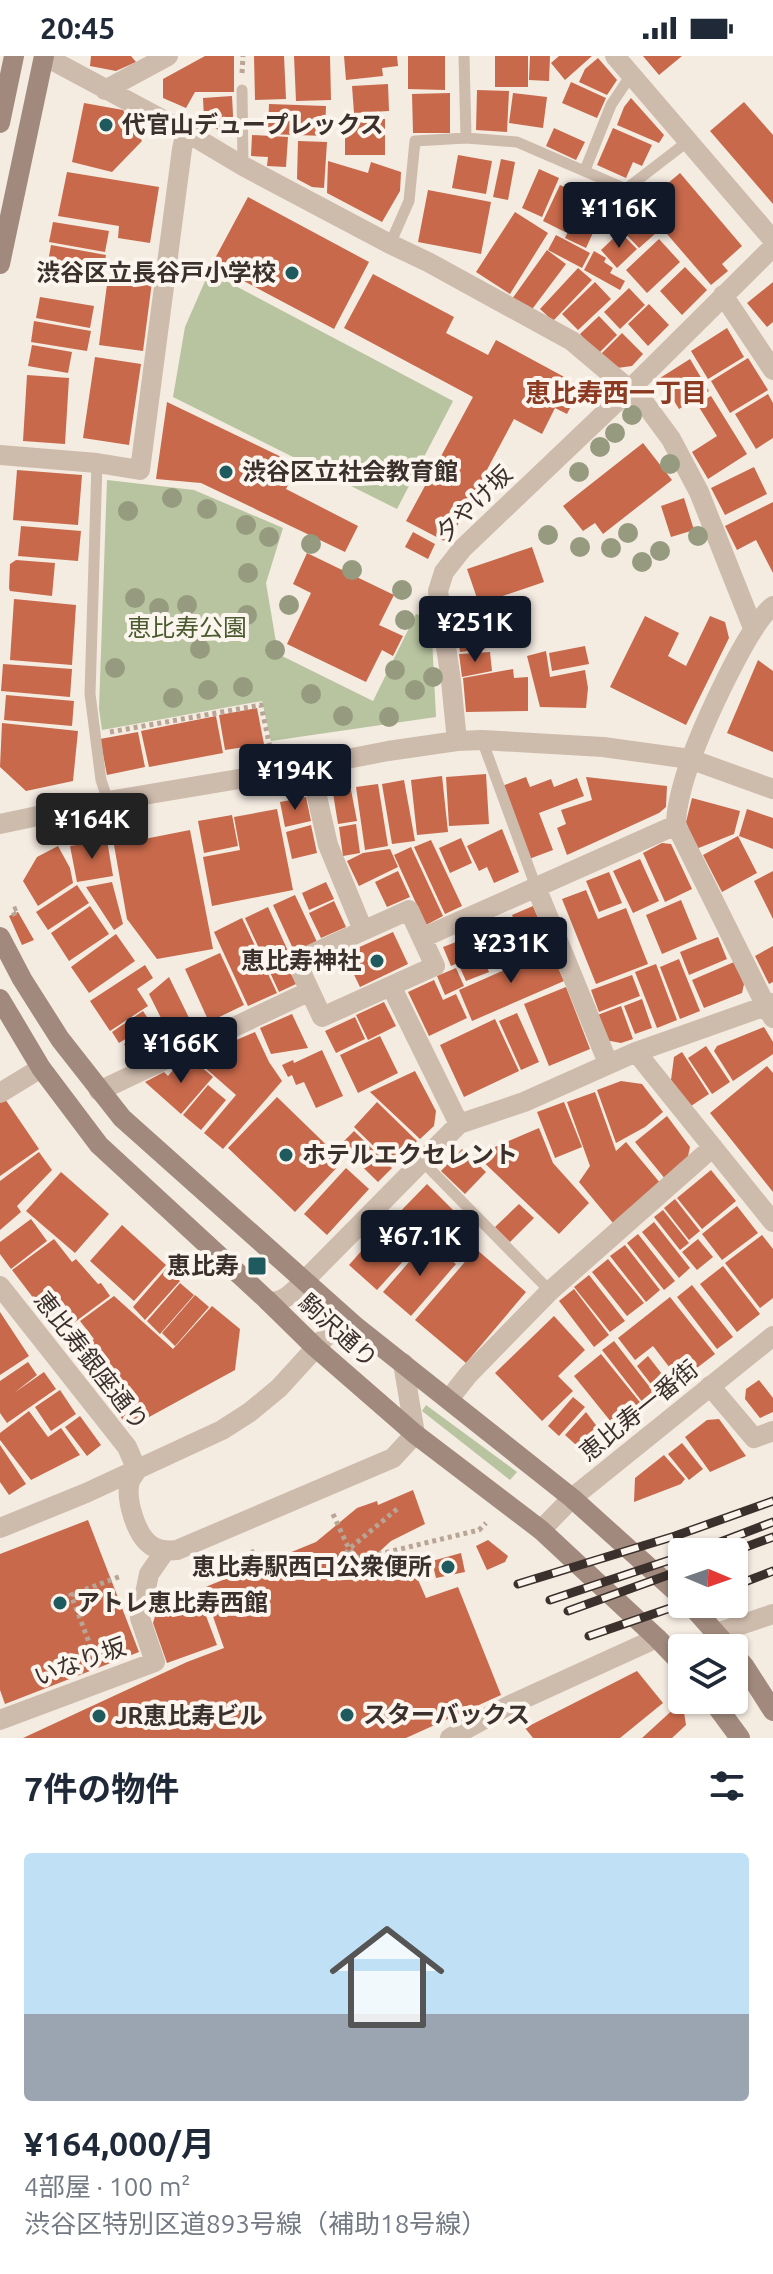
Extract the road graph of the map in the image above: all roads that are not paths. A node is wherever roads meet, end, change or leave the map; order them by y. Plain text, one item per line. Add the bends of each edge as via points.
1 (14, 56) edge
2 (44, 56) edge
3 (168, 56) edge
4 (464, 56) edge
5 (615, 56) edge
6 (631, 75) junction
7 (105, 90) junction
8 (242, 90) dead end
9 (0, 123) edge
10 (186, 132) junction
11 (466, 138) junction
12 (687, 142) junction
13 (243, 166) junction
14 (585, 170) junction
15 (773, 240) edge
16 (390, 244) junction
17 (773, 247) edge
18 (0, 264) edge
19 (723, 295) junction
20 (773, 370) edge
21 (630, 389) junction
22 (0, 455) edge
23 (97, 463) junction
24 (773, 606) edge
25 (753, 628) junction
26 (482, 740) junction
27 (457, 741) junction
28 (690, 759) junction
29 (310, 766) junction
30 (773, 789) edge
31 (108, 801) junction
32 (0, 824) edge
33 (676, 825) junction
34 (536, 887) junction
35 (363, 930) junction
36 (0, 937) edge
37 (422, 938) junction
38 (391, 986) junction
39 (310, 991) junction
40 (0, 999) edge
41 (771, 1009) edge
42 (636, 1052) junction
43 (608, 1063) junction
44 (41, 1068) junction
45 (99, 1091) junction
46 (0, 1093) edge
47 (459, 1124) junction
48 (713, 1147) junction
49 (422, 1161) junction
50 (773, 1222) edge
51 (304, 1281) junction
52 (550, 1291) junction
53 (2, 1293) edge
54 (269, 1302) junction
55 (354, 1325) junction
56 (773, 1336) edge
57 (315, 1347) junction
58 (403, 1363) junction
59 (710, 1386) junction
60 (449, 1399) junction
61 (773, 1431) edge
62 (415, 1434) junction
63 (137, 1470) junction
64 (572, 1498) junction
65 (0, 1528) edge
66 (541, 1530) junction
67 (165, 1551) junction
68 (668, 1584) edge
69 (773, 1614) edge
70 (702, 1618) edge
71 (717, 1634) edge
72 (736, 1634) edge
73 (657, 1638) junction
74 (668, 1649) edge
75 (748, 1672) edge
76 (773, 1711) edge
77 (722, 1714) edge
78 (0, 1720) edge
79 (450, 1738) edge
80 (740, 1738) edge

1 - 9 main road
2 - 7 street
2 - 18 main road
3 - 7 street
4 - 11 lane
5 - 6 street
6 - 12 street
6 - 14 lane via 611,105
7 - 10 street
8 - 13 lane
10 - 13 street
10 - 23 street via 140,470
11 - 14 lane via 517,142
11 - 16 lane via 415,141 409,201
12 - 14 lane via 626,189
12 - 15 street
13 - 16 street
16 - 21 street via 572,341
17 - 19 street, 夕やけ坂
19 - 20 street
19 - 21 street, 夕やけ坂
21 - 25 street via 671,439 699,492
21 - 27 street, 夕やけ坂 via 444,572 438,591
22 - 23 street
23 - 31 lane via 90,694
24 - 25 street
25 - 28 street
26 - 27 street
26 - 28 street via 603,747
26 - 34 lane
27 - 29 street
28 - 30 street
28 - 33 street
29 - 31 street
29 - 35 street via 328,845
31 - 32 street
33 - 34 street
33 - 41 street
34 - 37 street
34 - 43 street
35 - 37 street via 409,910
35 - 39 street via 296,961
36 - 45 main road, 駒沢通り via 60,1039
37 - 38 street via 435,966
38 - 39 street via 322,1017
38 - 47 street
39 - 45 street
40 - 44 main road, 駒沢通り
41 - 42 street
42 - 43 street
42 - 48 street
43 - 47 street via 524,1102
44 - 46 street
44 - 54 main road, 駒沢通り via 99,1145
45 - 51 main road, 駒沢通り via 149,1144
47 - 49 street
48 - 50 street
48 - 52 street
49 - 51 street
49 - 52 lane
51 - 54 street via 287,1297
51 - 55 main road, 駒沢通り
52 - 60 street
53 - 63 street, 恵比寿銀座通り via 127,1447
54 - 57 main road, 駒沢通り
55 - 57 street via 331,1331
55 - 58 main road, 駒沢通り
56 - 59 street, 恵比寿一番街
57 - 62 main road, 駒沢通り
57 - 63 street via 250,1412
58 - 60 main road, 駒沢通り
58 - 62 street
59 - 61 street via 754,1438
59 - 64 street, 恵比寿一番街
60 - 64 main road, 駒沢通り
62 - 66 main road, 駒沢通り
62 - 67 street via 393,1458
63 - 65 street
63 - 67 street via 130,1481 132,1514 144,1540
64 - 66 street, 恵比寿一番街
64 - 68 main road, 駒沢通り
66 - 73 main road, 駒沢通り
67 - 78 street, いなり坂 via 149,1574 140,1618 155,1662
69 - 72 street
70 - 71 main road
73 - 74 main road, 駒沢通り
73 - 79 street
75 - 76 main road
77 - 80 main road

